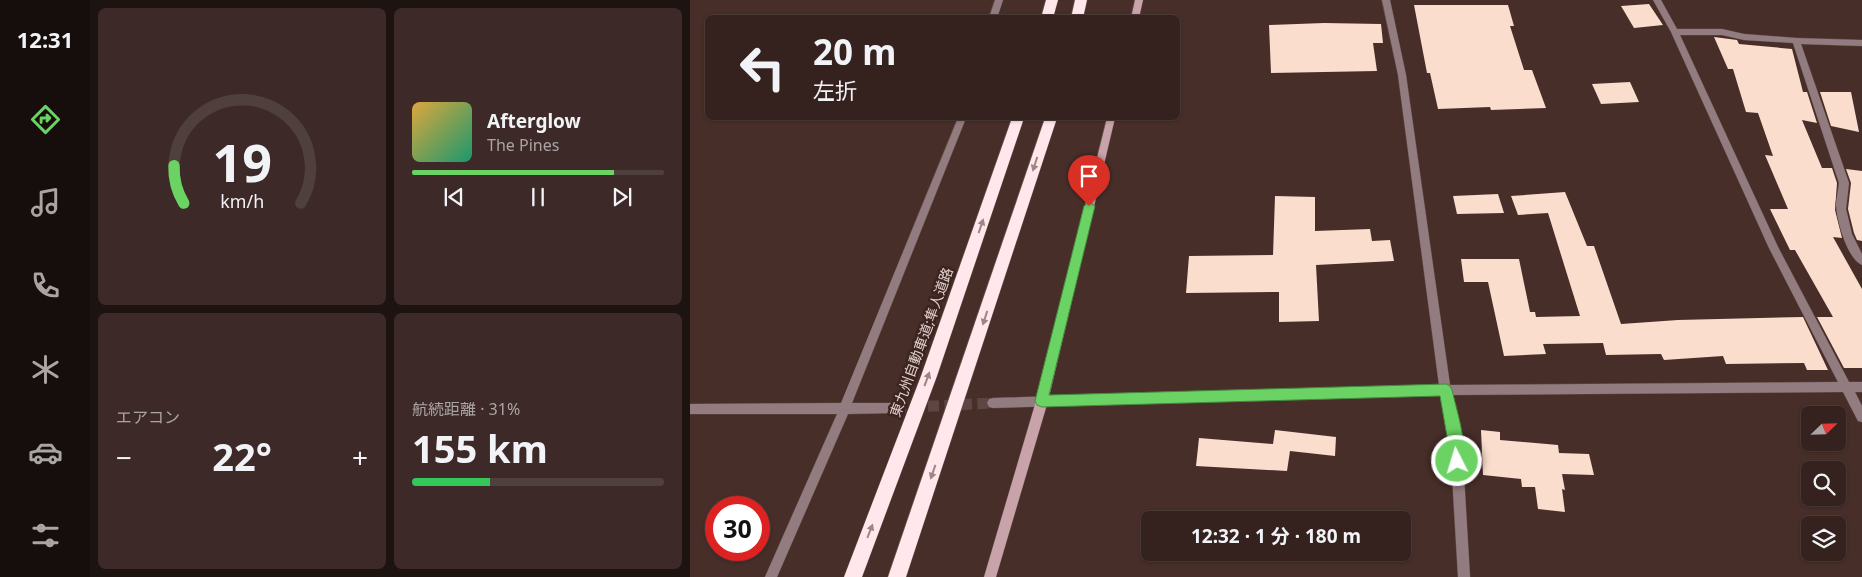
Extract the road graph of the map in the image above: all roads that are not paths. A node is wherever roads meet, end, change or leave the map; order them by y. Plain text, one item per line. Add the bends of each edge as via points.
1 (999, 0) edge
2 (1052, 0) edge
3 (1081, 0) edge
4 (1139, 0) edge
5 (1386, 0) edge
6 (1657, 0) edge
7 (995, 15) edge
8 (1048, 15) edge
9 (1078, 15) edge
10 (1136, 15) edge
11 (1675, 32) junction
12 (1796, 41) junction
13 (1862, 43) edge
14 (961, 120) edge
15 (1017, 120) edge
16 (1050, 120) edge
17 (1111, 120) edge
18 (1862, 261) edge
19 (1847, 386) junction
20 (1862, 387) edge
21 (1446, 390) junction
22 (1042, 401) junction
23 (993, 404) tunnel mouth
24 (845, 407) junction
25 (895, 408) tunnel mouth
26 (690, 409) edge
27 (1862, 417) edge
28 (771, 577) edge
29 (853, 577) edge
30 (897, 577) edge
31 (990, 577) edge
32 (1464, 577) edge

1 - 7 street
2 - 8 highway
3 - 9 highway
4 - 10 street
5 - 21 street via 1402,75
6 - 11 street
11 - 12 street via 1722,32
11 - 19 street via 1774,248
12 - 13 street
12 - 18 street via 1844,183 1843,220 1856,256
14 - 24 street
29 -> 15 highway, 東九州自動車道;隼人道路 via 929,376
16 -> 30 highway
17 - 22 street
19 - 20 street
19 - 21 street
19 - 27 street
21 - 22 street
21 - 32 street via 1456,441
22 - 23 street
22 - 31 street
24 - 25 street
24 - 26 street
24 - 28 street

